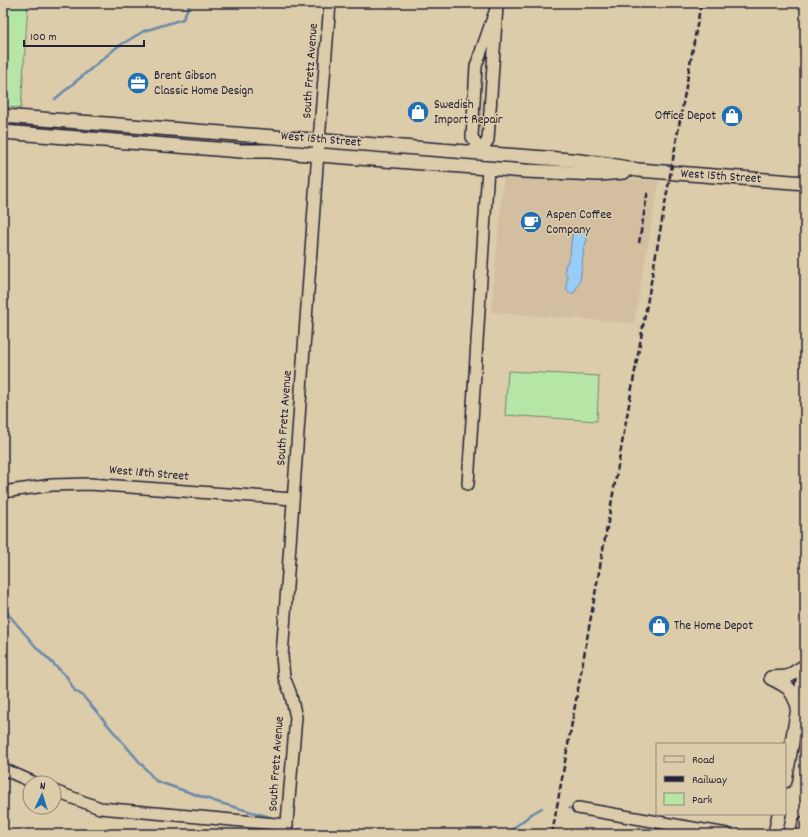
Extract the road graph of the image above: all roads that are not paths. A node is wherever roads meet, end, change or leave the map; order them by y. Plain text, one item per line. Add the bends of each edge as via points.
1 (330, 3) edge
2 (498, 4) edge
3 (3, 116) edge
4 (3, 132) edge
5 (320, 140) junction
6 (480, 152) junction
7 (318, 155) junction
8 (488, 168) junction
9 (638, 170) junction
10 (805, 183) edge
11 (468, 484) dead end
12 (3, 492) edge
13 (293, 499) junction
14 (805, 666) edge
15 (805, 670) edge
16 (798, 706) junction
17 (3, 769) edge
18 (786, 775) edge
19 (22, 777) edge
20 (62, 794) edge
21 (578, 808) dead end
22 (779, 815) edge
23 (805, 824) edge
24 (287, 829) edge
25 (727, 834) edge
26 (775, 834) edge
27 (803, 834) edge

1 - 5 street, South Fretz Avenue
2 - 6 street via 488,140
2 - 6 street via 476,66 472,137
3 - 5 main road, West 15th Street
4 - 7 main road, West 15th Street
5 - 6 main road, West 15th Street
5 - 7 street, South Fretz Avenue
6 - 8 main road
6 - 9 main road, West 15th Street via 571,160
7 - 8 main road, West 15th Street
7 - 13 street, South Fretz Avenue
8 - 9 main road, West 15th Street via 599,174
8 - 11 street
9 - 10 main road, West 15th Street
12 - 13 street, West 18th Street via 52,485 90,484
13 - 24 street, South Fretz Avenue via 282,660 284,677 296,717
14 - 16 main road via 787,677 771,678 793,692
15 - 16 main road
16 - 18 main road
17 - 19 street
20 - 24 street via 100,808
21 - 25 street
22 - 26 main road
23 - 27 main road

